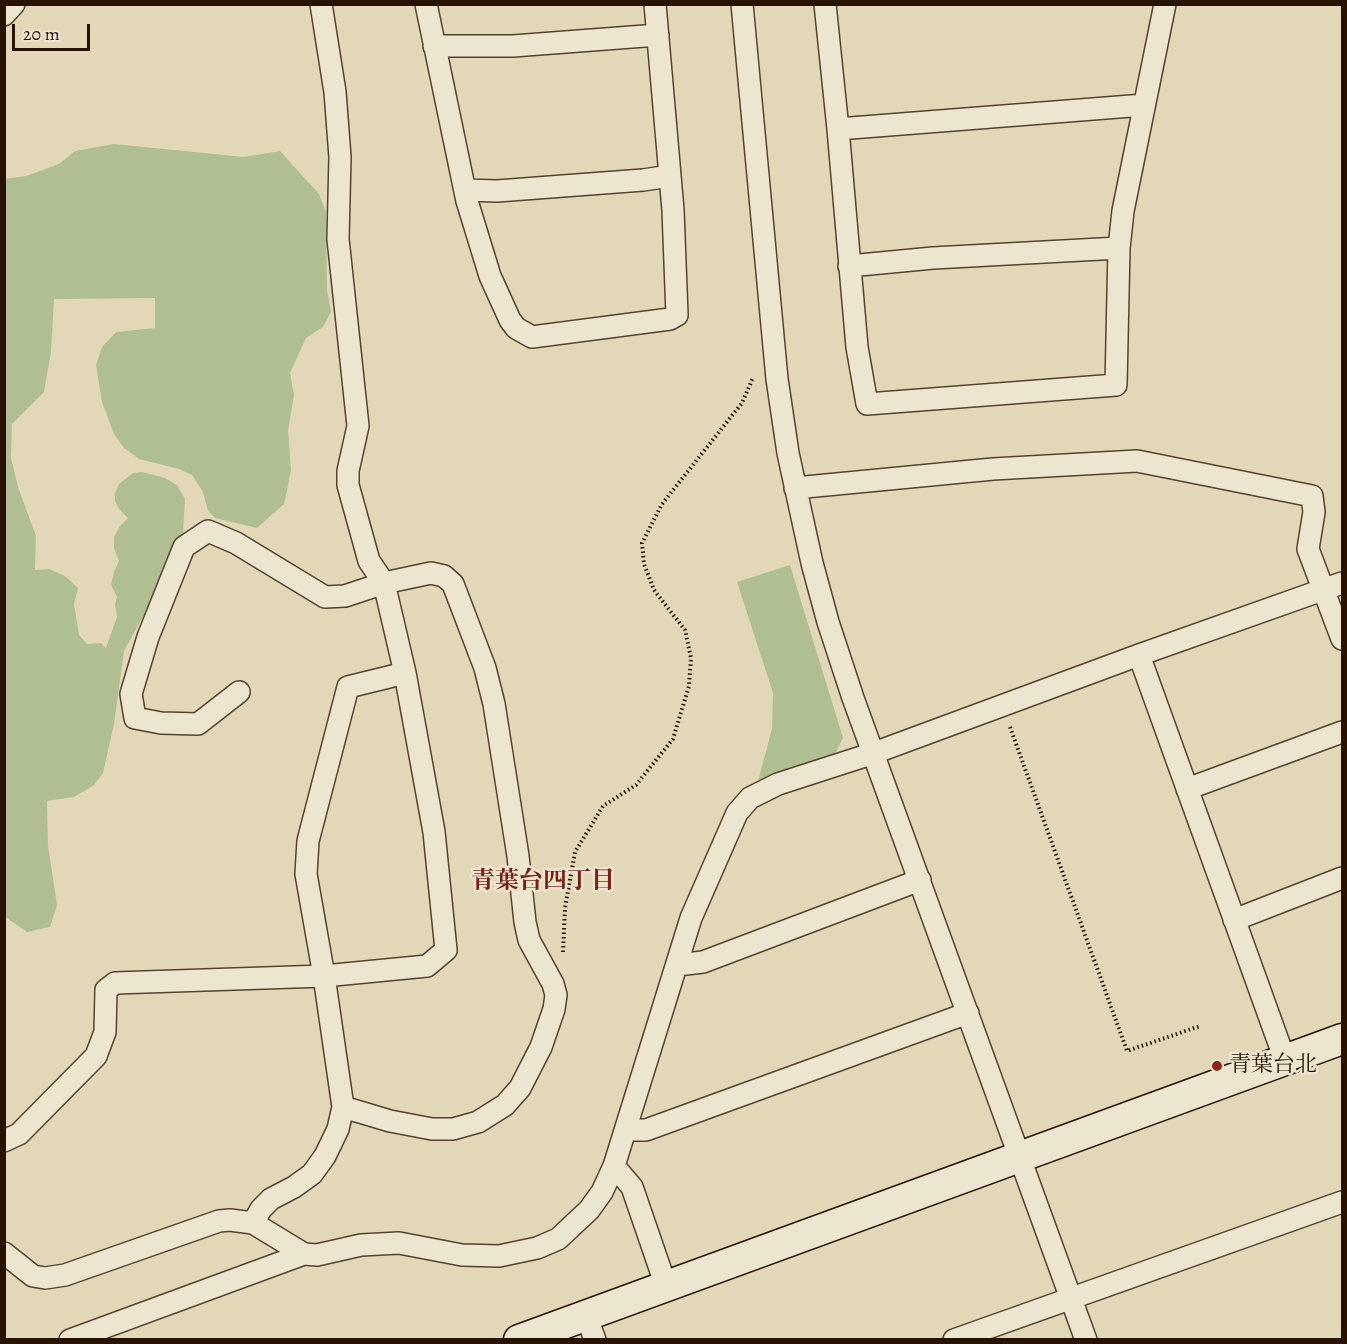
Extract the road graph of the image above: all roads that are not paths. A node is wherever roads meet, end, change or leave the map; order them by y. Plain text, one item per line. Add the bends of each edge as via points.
1 (15, 4) edge
2 (321, 4) edge
3 (426, 4) edge
4 (655, 4) edge
5 (742, 4) edge
6 (825, 4) edge
7 (1166, 4) edge
8 (4, 15) edge
9 (658, 35) junction
10 (434, 46) junction
11 (1144, 105) junction
12 (838, 129) junction
13 (670, 176) junction
14 (465, 190) junction
15 (1119, 248) junction
16 (849, 266) junction
17 (795, 488) junction
18 (384, 584) junction
19 (1333, 586) edge
20 (1342, 639) edge
21 (1139, 655) junction
22 (405, 673) junction
23 (239, 692) dead end
24 (1342, 732) edge
25 (874, 753) junction
26 (1187, 789) junction
27 (1342, 878) edge
28 (920, 880) junction
29 (1234, 920) junction
30 (677, 964) junction
31 (324, 976) junction
32 (968, 1013) junction
33 (1342, 1039) edge
34 (1285, 1060) junction
35 (343, 1107) junction
36 (626, 1130) junction
37 (4, 1141) edge
38 (1020, 1156) junction
39 (614, 1166) junction
40 (1342, 1202) edge
41 (253, 1223) junction
42 (4, 1253) edge
43 (304, 1254) junction
44 (666, 1286) junction
45 (1071, 1297) junction
46 (591, 1327) edge
47 (70, 1340) edge
48 (519, 1340) edge
49 (954, 1340) edge
50 (1086, 1340) edge

1 - 8 street
2 - 18 street via 338,125 338,239 358,426 348,484 369,561
3 - 10 street
4 - 9 street
5 - 17 street via 770,312
6 - 12 street
7 - 11 street
9 - 10 street via 513,46
9 - 13 street
10 - 14 street
11 - 12 street
11 - 15 street
12 - 16 street
13 - 14 street via 497,191
13 - 14 street via 677,315 532,337 510,320 490,276
15 - 16 street
15 - 16 street via 1116,386 867,404
17 - 19 street via 993,469 1137,461 1312,496 1314,512 1308,549
17 - 25 street via 828,622
18 - 22 street
18 - 23 street via 345,596 325,597 236,543 208,531 184,547 144,648 131,694 135,718 198,724
18 - 35 street via 431,573 444,576 453,584 485,668 494,705 529,940 556,995 530,1072 504,1105 478,1122 453,1129 432,1129 390,1122
19 - 20 street
19 - 21 street
21 - 25 street
21 - 26 street
22 - 31 street via 348,687 308,841 306,874
22 - 31 street via 434,832 447,950 427,966
24 - 26 street
25 - 28 street
25 - 30 street via 778,784 750,798 737,813 718,855 691,918
26 - 29 street
27 - 29 street
28 - 30 street via 703,962
28 - 32 street
29 - 34 street
30 - 36 street
31 - 35 street
31 - 37 street via 115,983 106,990 105,1032 96,1056 19,1134
32 - 36 street via 646,1130
32 - 38 street
33 - 34 street
34 - 38 street
35 - 41 street via 335,1137 318,1166 304,1181 271,1199
36 - 39 street
38 - 44 street
38 - 45 street
39 - 43 street via 589,1210 558,1239 516,1254 481,1256 379,1244
39 - 44 street via 633,1186
40 - 45 street
41 - 42 street via 219,1221 65,1275 45,1278 33,1275
41 - 43 street
43 - 47 street
44 - 46 street
45 - 49 street
45 - 50 street
46 - 48 street

